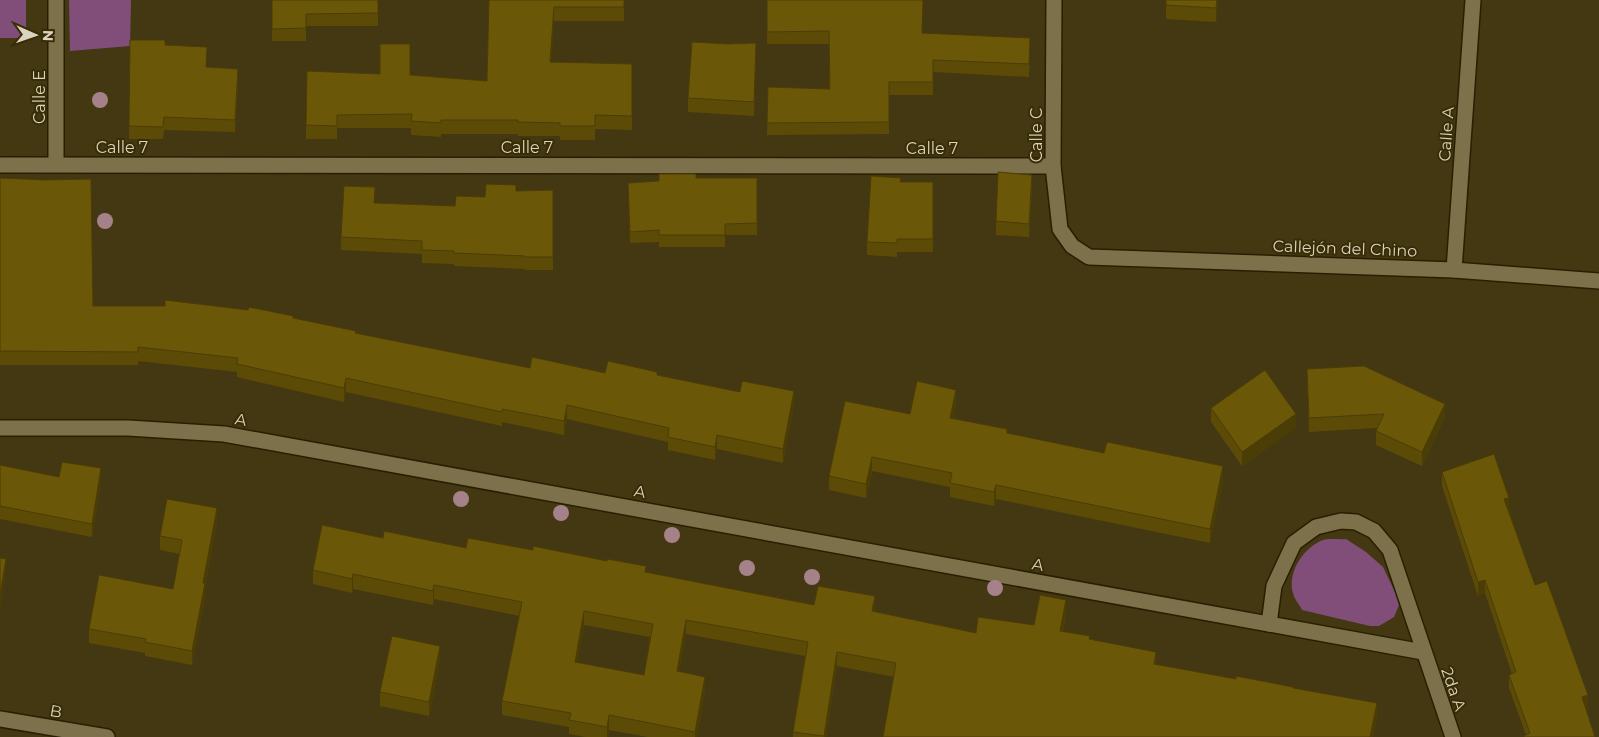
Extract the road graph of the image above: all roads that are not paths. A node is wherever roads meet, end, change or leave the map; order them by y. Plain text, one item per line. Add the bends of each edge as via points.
1 (56, 0) edge
2 (1054, 0) edge
3 (1473, 0) edge
4 (56, 164) junction
5 (0, 165) edge
6 (1053, 166) junction
7 (1089, 257) joint
8 (1454, 270) junction
9 (1599, 281) edge
10 (0, 428) edge
11 (1269, 624) junction
12 (1423, 652) junction
13 (0, 719) edge
14 (107, 737) edge
15 (1453, 737) edge

1 - 4 street, Calle E
2 - 6 street, Calle C
3 - 8 street, Calle A
4 - 5 street, Calle 7
4 - 6 street, Calle 7
6 - 7 street, Calle C via 1060,229 1072,246
7 - 8 street, Callejón del Chino
8 - 9 street, Callejón del Chino
10 - 11 street, A via 128,428 224,434
11 - 12 street, A
11 - 12 street via 1274,586 1294,543 1316,527 1341,521 1356,522 1374,531 1390,550
12 - 15 street, 2da A
13 - 14 street, B

